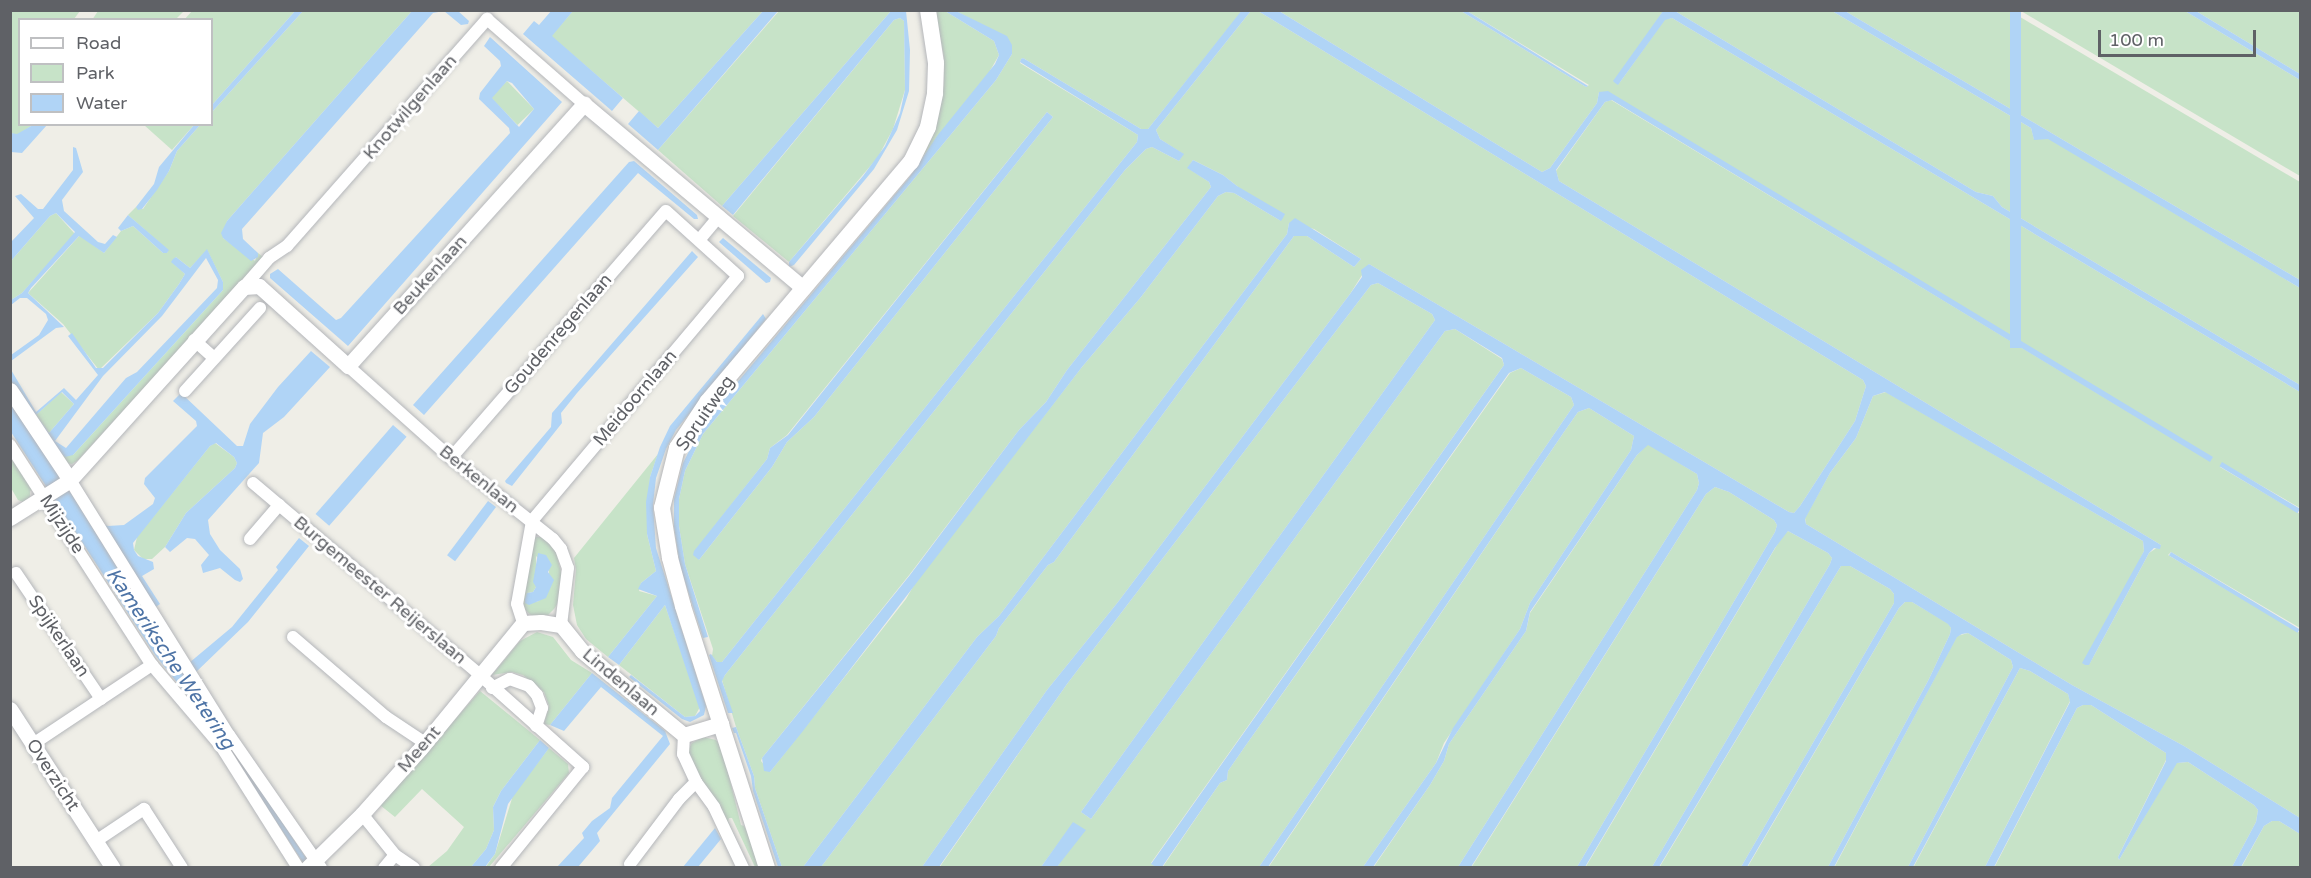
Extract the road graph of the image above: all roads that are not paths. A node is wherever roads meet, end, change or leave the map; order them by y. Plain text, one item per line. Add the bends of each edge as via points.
1 (928, 10) edge
2 (584, 104) junction
3 (719, 216) junction
4 (700, 239) junction
5 (243, 287) junction
6 (803, 288) junction
7 (260, 308) dead end
8 (194, 340) junction
9 (214, 358) junction
10 (348, 366) junction
11 (10, 390) edge
12 (185, 391) dead end
13 (10, 445) edge
14 (451, 458) junction
15 (68, 481) junction
16 (253, 483) dead end
17 (46, 495) junction
18 (279, 504) junction
19 (10, 518) edge
20 (532, 521) junction
21 (250, 539) dead end
22 (16, 573) dead end
23 (523, 623) junction
24 (561, 625) junction
25 (293, 637) dead end
26 (152, 665) junction
27 (481, 676) junction
28 (492, 688) junction
29 (101, 699) junction
30 (10, 710) edge
31 (721, 724) junction
32 (536, 726) junction
33 (684, 735) junction
34 (425, 743) junction
35 (33, 744) junction
36 (696, 782) junction
37 (362, 814) junction
38 (96, 841) junction
39 (395, 855) junction
40 (630, 864) dead end
41 (311, 866) edge
42 (112, 867) edge
43 (182, 867) edge
44 (384, 867) edge
45 (414, 867) edge
46 (501, 867) edge
47 (743, 867) edge
48 (767, 867) edge

1 - 6 main road, Spruitweg via 936,63 928,127 911,162
2 - 3 street
2 - 5 street, Knotwilgenlaan via 487,19 286,246 269,258
2 - 10 street, Beukenlaan
3 - 4 street
3 - 6 street
4 - 14 street, Goudenregenlaan via 666,211
4 - 20 street, Meidoornlaan via 738,276
5 - 8 street
5 - 10 street via 259,286
6 - 31 main road, Spruitweg via 708,401 684,439 669,476 662,508 670,558
7 - 9 street
8 - 9 street
8 - 15 street
9 - 12 street
10 - 14 street, Berkenlaan
11 - 15 street
13 - 17 street, Mijzijde
14 - 20 street, Berkenlaan
15 - 17 street
15 - 41 street
16 - 18 street, Burgemeester Reijerslaan
17 - 19 street
17 - 26 street, Mijzijde
18 - 21 street, Burgemeester Reijerslaan
18 - 27 street, Burgemeester Reijerslaan
20 - 23 street, Berkenlaan via 517,604
20 - 24 street via 553,539 568,568
22 - 29 street, Spijkerlaan
23 - 24 street
23 - 27 street, Meent
24 - 33 street, Lindenlaan via 582,651
25 - 34 street via 386,717
26 - 29 street
26 - 41 street, Mijzijde via 221,746
27 - 28 street, Burgemeester Reijerslaan
27 - 34 street, Meent
28 - 32 street, Burgemeester Reijerslaan
28 - 32 street via 510,679 529,686 542,708
29 - 35 street
30 - 35 street, Overzicht
31 - 33 street
31 - 48 main road, Spruitweg
32 - 46 street, Burgemeester Reijerslaan via 584,766
33 - 36 street via 683,754
34 - 37 street, Meent
35 - 38 street, Overzicht
36 - 40 street
36 - 47 street via 714,807
37 - 39 street
37 - 41 street, Meent
38 - 42 street, Overzicht
38 - 43 street via 144,809
39 - 44 street
39 - 45 street

